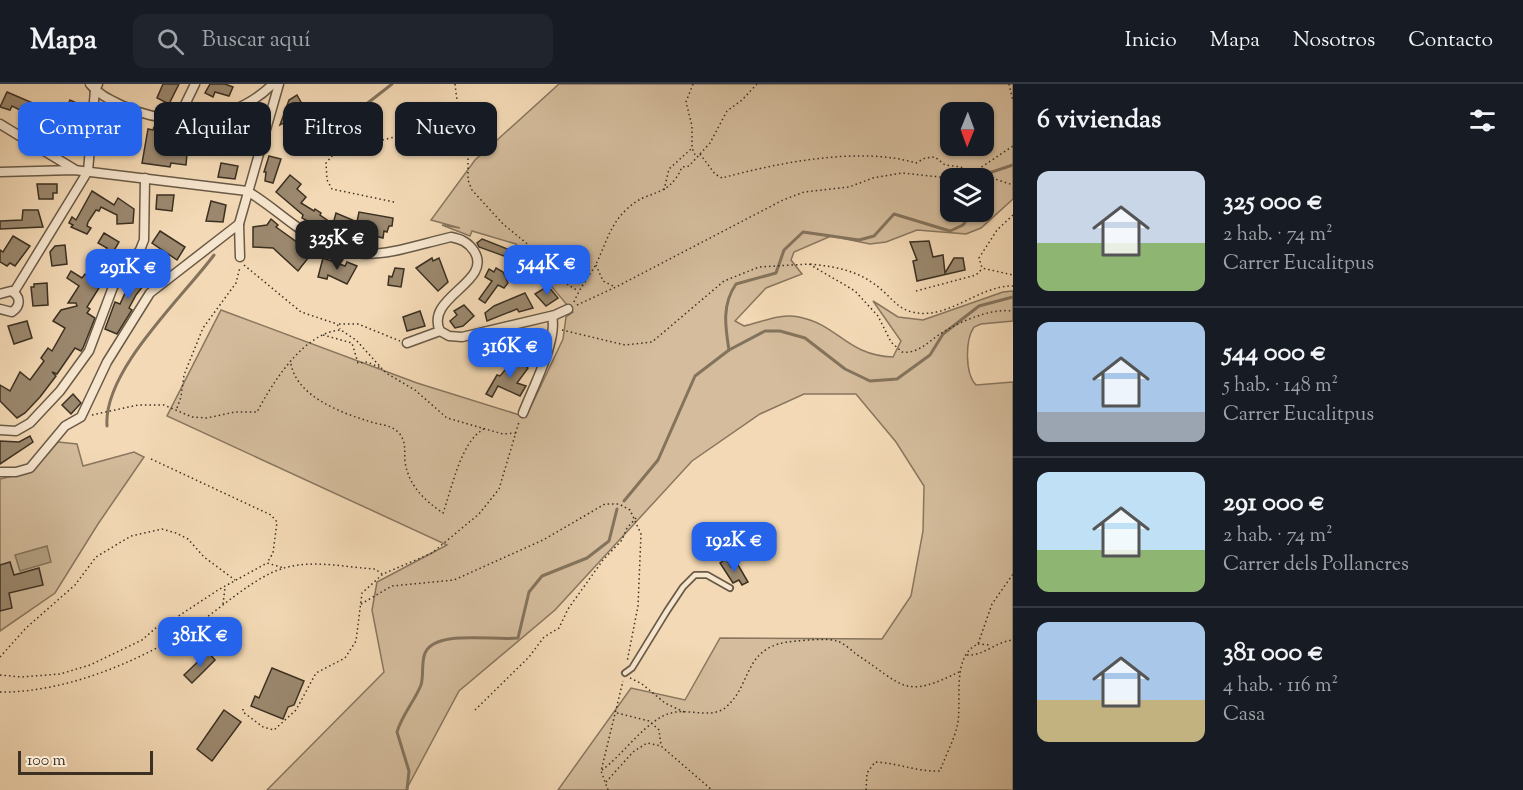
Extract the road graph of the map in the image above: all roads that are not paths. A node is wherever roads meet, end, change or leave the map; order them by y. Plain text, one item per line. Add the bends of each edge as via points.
1 (195, 84) edge
2 (273, 84) edge
3 (279, 84) edge
4 (94, 86) edge
5 (186, 102) edge
6 (248, 102) edge
7 (154, 115) edge
8 (0, 124) edge
9 (74, 170) junction
10 (88, 171) junction
11 (0, 172) edge
12 (144, 178) junction
13 (247, 191) junction
14 (239, 224) junction
15 (240, 257) dead end
16 (14, 292) junction
17 (0, 294) edge
18 (570, 308) road end
19 (0, 309) edge
20 (552, 316) junction
21 (440, 331) junction
22 (407, 343) road end
23 (523, 413) road end
24 (0, 430) edge
25 (0, 472) edge
26 (730, 588) dead end
27 (624, 675) road end

1 - 5 street
2 - 6 street
3 - 13 street
4 - 7 street via 136,112
4 - 10 street
8 - 9 street
9 - 10 street
9 - 11 street
10 - 12 street
10 - 16 street
12 - 13 street
12 - 24 street via 144,240 113,287 88,351 60,391 30,423 16,431
13 - 14 street
13 - 21 street via 268,202 312,237 352,253 399,252 451,237 466,242 476,255 477,264 473,275 437,315
14 - 15 street
14 - 25 street via 150,293 107,362 81,417 65,426 30,468
16 - 17 street
16 - 19 street via 19,301 17,308 8,313
18 - 20 street
20 - 21 street via 462,337
20 - 23 street via 544,361
21 - 22 street
26 - 27 lane via 707,575 695,575

